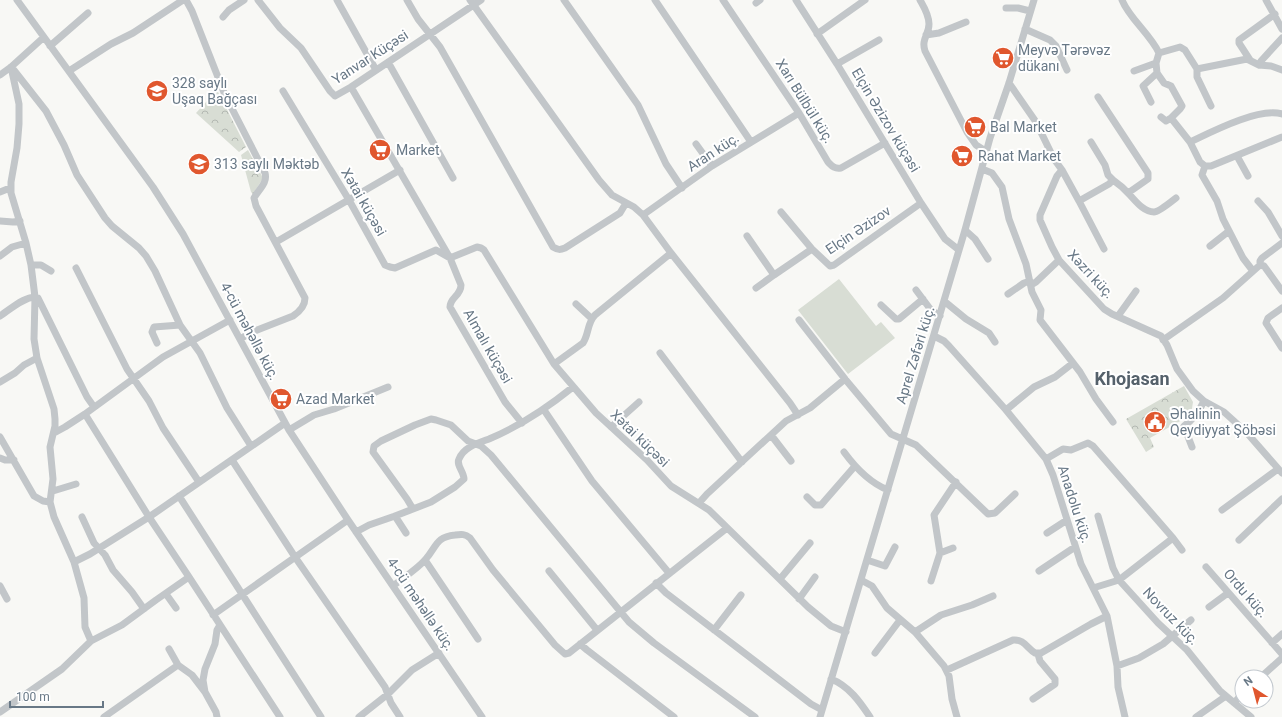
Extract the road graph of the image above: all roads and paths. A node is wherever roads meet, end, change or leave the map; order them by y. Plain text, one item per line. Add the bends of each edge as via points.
1 (17, 0) edge
2 (185, 0) edge
3 (244, 0) edge
4 (258, 0) edge
5 (337, 0) edge
6 (407, 0) edge
7 (481, 0) edge
8 (564, 0) edge
9 (655, 0) edge
10 (723, 0) edge
11 (796, 0) edge
12 (864, 0) edge
13 (920, 0) edge
14 (1034, 0) edge
15 (1266, 0) edge
16 (1126, 1) edge
17 (472, 3) edge
18 (1006, 8) dead end
19 (1030, 11) junction
20 (88, 13) dead end
21 (1274, 14) junction
22 (223, 17) dead end
23 (966, 22) dead end
24 (1025, 29) junction
25 (1282, 29) edge
26 (430, 34) junction
27 (817, 34) junction
28 (926, 35) junction
29 (44, 37) junction
30 (1282, 38) edge
31 (879, 40) dead end
32 (50, 46) junction
33 (1159, 53) junction
34 (1250, 60) junction
35 (388, 62) junction
36 (1156, 63) junction
37 (837, 64) junction
38 (1259, 65) junction
39 (11, 67) junction
40 (1197, 69) junction
41 (376, 70) junction
42 (1067, 70) dead end
43 (1282, 70) edge
44 (69, 71) junction
45 (1134, 71) dead end
46 (1157, 73) junction
47 (0, 75) edge
48 (1009, 83) junction
49 (351, 87) junction
50 (284, 91) dead end
51 (1098, 97) dead end
52 (1151, 102) dead end
53 (1211, 106) dead end
54 (799, 113) junction
55 (1282, 114) edge
56 (1161, 117) dead end
57 (1171, 118) junction
58 (1282, 137) edge
59 (751, 142) junction
60 (1091, 142) dead end
61 (1190, 142) junction
62 (885, 143) junction
63 (696, 144) dead end
64 (987, 152) junction
65 (1237, 156) junction
66 (712, 166) junction
67 (1205, 166) junction
68 (982, 168) junction
69 (400, 170) junction
70 (1062, 170) junction
71 (1248, 176) dead end
72 (453, 178) dead end
73 (1113, 180) junction
74 (10, 188) junction
75 (682, 188) junction
76 (0, 192) edge
77 (1128, 193) junction
78 (1176, 198) dead end
79 (349, 200) junction
80 (1079, 201) junction
81 (1258, 201) dead end
82 (626, 203) junction
83 (920, 203) junction
84 (781, 212) dead end
85 (643, 215) junction
86 (20, 220) junction
87 (0, 221) edge
88 (965, 230) junction
89 (1229, 231) junction
90 (747, 236) dead end
91 (1282, 236) edge
92 (26, 242) junction
93 (276, 242) junction
94 (1282, 243) edge
95 (1210, 246) dead end
96 (812, 249) junction
97 (1104, 249) dead end
98 (959, 250) junction
99 (671, 253) junction
100 (0, 256) edge
101 (450, 258) junction
102 (988, 259) dead end
103 (1059, 260) junction
104 (31, 265) junction
105 (1260, 265) junction
106 (76, 268) dead end
107 (51, 271) dead end
108 (1253, 271) junction
109 (774, 275) junction
110 (1030, 283) junction
111 (756, 288) dead end
112 (916, 290) dead end
113 (1136, 291) dead end
114 (1282, 291) edge
115 (1008, 294) dead end
116 (35, 297) junction
117 (923, 299) junction
118 (944, 301) junction
119 (576, 304) dead end
120 (881, 305) dead end
121 (1282, 308) edge
122 (0, 316) edge
123 (940, 316) junction
124 (1118, 316) junction
125 (592, 318) junction
126 (230, 320) junction
127 (799, 320) dead end
128 (180, 325) junction
129 (934, 336) junction
130 (240, 339) junction
131 (1163, 340) junction
132 (191, 341) junction
133 (995, 342) dead end
134 (157, 343) dead end
135 (1282, 348) edge
136 (660, 354) dead end
137 (37, 358) junction
138 (1073, 363) junction
139 (554, 364) junction
140 (133, 378) junction
141 (845, 379) junction
142 (0, 382) edge
143 (388, 387) dead end
144 (574, 387) junction
145 (1204, 401) junction
146 (639, 402) dead end
147 (94, 407) junction
148 (544, 410) junction
149 (1006, 410) junction
150 (85, 414) junction
151 (798, 415) junction
152 (1113, 422) dead end
153 (284, 423) junction
154 (522, 423) junction
155 (611, 427) junction
156 (289, 430) junction
157 (54, 433) junction
158 (771, 435) junction
159 (0, 437) edge
160 (902, 440) junction
161 (475, 444) junction
162 (251, 446) junction
163 (1192, 447) dead end
164 (844, 452) dead end
165 (0, 458) edge
166 (1046, 459) junction
167 (14, 460) junction
168 (232, 460) junction
169 (791, 461) dead end
170 (742, 462) junction
171 (855, 466) junction
172 (1280, 471) edge
173 (199, 482) junction
174 (956, 482) junction
175 (76, 484) dead end
176 (888, 490) junction
177 (52, 491) junction
178 (1015, 494) dead end
179 (179, 496) junction
180 (807, 497) dead end
181 (1282, 498) edge
182 (50, 502) junction
183 (699, 503) junction
184 (413, 509) junction
185 (1222, 510) dead end
186 (395, 516) junction
187 (1098, 516) dead end
188 (82, 517) dead end
189 (149, 517) junction
190 (348, 520) junction
191 (1067, 520) junction
192 (726, 528) junction
193 (356, 532) junction
194 (406, 533) dead end
195 (1047, 533) dead end
196 (1173, 538) junction
197 (1238, 540) dead end
198 (810, 543) dead end
199 (895, 546) dead end
200 (1076, 547) junction
201 (99, 548) junction
202 (953, 548) dead end
203 (1182, 550) dead end
204 (940, 552) junction
205 (295, 557) junction
206 (425, 560) junction
207 (867, 560) junction
208 (74, 562) junction
209 (1206, 567) dead end
210 (549, 571) dead end
211 (1039, 571) dead end
212 (669, 573) junction
213 (190, 577) junction
214 (815, 577) dead end
215 (780, 579) junction
216 (861, 580) junction
217 (1119, 580) junction
218 (931, 581) dead end
219 (656, 583) junction
220 (0, 586) edge
221 (393, 586) junction
222 (1093, 588) junction
223 (1228, 592) junction
224 (166, 594) junction
225 (242, 594) junction
226 (741, 595) dead end
227 (993, 596) dead end
228 (7, 599) dead end
229 (799, 599) junction
230 (1209, 607) dead end
231 (176, 608) dead end
232 (144, 609) junction
233 (620, 611) junction
234 (213, 615) junction
235 (1107, 616) junction
236 (900, 620) junction
237 (1191, 620) dead end
238 (220, 625) junction
239 (597, 630) junction
240 (714, 630) junction
241 (846, 632) junction
242 (915, 632) junction
243 (1282, 634) edge
244 (1173, 636) junction
245 (478, 639) dead end
246 (91, 641) junction
247 (1272, 643) junction
248 (580, 644) junction
249 (169, 649) dead end
250 (439, 653) junction
251 (875, 653) dead end
252 (1038, 654) junction
253 (1282, 654) edge
254 (1282, 658) edge
255 (178, 665) junction
256 (1117, 666) junction
257 (206, 668) junction
258 (1270, 669) edge
259 (947, 670) junction
260 (188, 672) junction
261 (831, 679) junction
262 (205, 692) junction
263 (388, 694) junction
264 (1226, 696) junction
265 (1033, 699) dead end
266 (1234, 703) edge
267 (1241, 709) edge
268 (0, 712) edge
269 (821, 714) edge
270 (104, 717) edge
271 (217, 717) edge
272 (280, 717) edge
273 (321, 717) edge
274 (358, 717) edge
275 (400, 717) edge
276 (482, 717) edge
277 (674, 717) edge
278 (755, 717) edge
279 (870, 717) edge
280 (957, 717) edge
281 (1125, 717) edge
282 (1196, 717) edge
283 (1251, 717) edge

1 - 29 street, 4-cü məhəllə küç.
2 - 44 street
2 - 93 street via 192,11 225,95 265,173 265,182 254,198
3 - 22 street
4 - 49 street, Yanvar Küçəsi via 280,28 301,48 332,94 338,95
5 - 41 street
6 - 26 street
7 - 17 street, Yanvar Küçəsi
8 - 75 street via 638,105 666,164
9 - 59 street
10 - 54 street, Xarı Bülbül küç.
11 - 27 street, Elçin Əzizov küçəsi
12 - 27 street
13 - 28 street via 930,22
14 - 19 street, Aprel Zəfəri küç.
15 - 21 street
16 - 33 street
17 - 26 street, Yanvar Küçəsi
17 - 82 street via 599,180 612,195
18 - 19 street
19 - 24 street, Aprel Zəfəri küç.
20 - 32 street
21 - 25 street
21 - 34 street via 1239,40
23 - 28 street via 939,33
24 - 42 street via 1050,40 1056,46
24 - 48 street, Aprel Zəfəri küç.
26 - 35 street, Yanvar Küçəsi
26 - 82 street via 440,47 553,247 560,250 565,248 620,213
27 - 37 street, Elçin Əzizov küçəsi
28 - 64 street via 923,46 925,52 963,126 971,139
29 - 32 street, 4-cü məhəllə küç.
29 - 39 street
30 - 38 street
31 - 37 street
32 - 44 street, 4-cü məhəllə küç.
33 - 36 street
33 - 40 street via 1177,47 1183,48
34 - 38 street
34 - 40 street
35 - 41 street, Yanvar Küçəsi
35 - 72 street
36 - 45 street
36 - 46 street
37 - 62 street, Elçin Əzizov küçəsi
38 - 43 street
39 - 47 street
39 - 74 street via 19,104 19,124
39 - 128 street via 46,111 72,165 105,218 146,256
40 - 53 street via 1197,77
41 - 49 street, Yanvar Küçəsi
44 - 126 street, 4-cü məhəllə küç. via 153,186 183,234
46 - 52 street via 1143,86
46 - 57 street via 1164,83 1172,86 1182,106
48 - 64 street, Aprel Zəfəri küç.
48 - 70 street via 1036,122
49 - 69 street
50 - 79 street, Xətai küçəsi
51 - 77 street via 1149,176
54 - 59 street, Aran küç.
54 - 62 street, Xarı Bülbül küç. via 828,162 836,169
55 - 61 street via 1274,113 1242,120
56 - 57 street via 1166,121
57 - 61 street
58 - 65 street
59 - 66 street, Aran küç.
60 - 73 street
61 - 67 street via 1200,162
62 - 83 street, Elçin Əzizov küçəsi
63 - 66 street
64 - 68 street, Aprel Zəfəri küç.
65 - 67 street
65 - 71 street
66 - 75 street, Aran küç.
67 - 89 street via 1202,175 1217,201
68 - 88 street, Aprel Zəfəri küç.
68 - 110 street via 992,173 1002,187
69 - 79 street
69 - 101 street
70 - 80 street
70 - 103 street, Xəzri küç. via 1040,215
73 - 77 street
73 - 80 street
74 - 76 street
74 - 86 street
75 - 85 street, Aran küç.
77 - 78 street via 1143,209 1154,212
79 - 93 street
79 - 101 street, Xətai küçəsi via 385,265 390,268 436,250
80 - 97 street
81 - 91 street via 1268,212
82 - 85 street
83 - 96 street, Elçin Əzizov via 834,266 826,264
83 - 98 street, Elçin Əzizov küçəsi via 945,239
84 - 96 street, Elçin Əzizov
85 - 99 street
86 - 87 street
86 - 92 street
88 - 98 street, Aprel Zəfəri küç.
88 - 102 street via 975,239
89 - 95 street
89 - 108 street
90 - 109 street
92 - 100 street
92 - 104 street
93 - 130 street via 305,301 293,316
94 - 105 street via 1262,258
96 - 109 street
98 - 118 street, Aprel Zəfəri küç.
99 - 125 street
99 - 151 street
101 - 139 street, Xətai küçəsi via 477,247 484,250
101 - 154 street, Almalı küçəsi via 461,285 459,294 450,306 506,402
103 - 110 street via 1036,282
103 - 124 street, Xəzri küç. via 1104,309
104 - 107 street via 41,265
104 - 116 street
105 - 108 street
105 - 114 street via 1264,266
106 - 140 street
108 - 131 street via 1216,303
109 - 111 street
110 - 115 street via 1024,283
110 - 138 street via 1042,310 1040,320
112 - 117 street
113 - 124 street
116 - 122 street via 23,301
116 - 137 street via 34,340
116 - 147 street via 41,302
117 - 120 street via 899,319
117 - 123 street via 931,310
118 - 123 street, Aprel Zəfəri küç.
118 - 133 street via 989,333
119 - 125 street
121 - 135 street via 1268,318 1266,323
123 - 129 street, Aprel Zəfəri küç.
124 - 131 street, Xəzri küç. via 1155,333
125 - 139 street via 583,343
126 - 130 street, 4-cü məhəllə küç.
126 - 132 street
127 - 141 street
128 - 132 street
128 - 134 street via 154,327 152,332
129 - 149 street, Anadolu küç. via 949,346
129 - 160 street, Aprel Zəfəri küç.
130 - 153 street, 4-cü məhəllə küç.
131 - 145 street, Xəzri küç. via 1177,368 1193,391
132 - 140 street
132 - 162 street
136 - 170 street
137 - 142 street
137 - 157 street via 54,409
138 - 149 street via 1055,377 1034,387
138 - 152 street
139 - 144 street, Xətai küçəsi
140 - 147 street
140 - 173 street
141 - 151 street
141 - 160 street via 891,434
143 - 156 street via 314,415
144 - 148 street
144 - 155 street, Xətai küçəsi
145 - 163 street via 1193,420 1184,426
145 - 172 street, Xəzri küç. via 1234,421
146 - 155 street
147 - 150 street
148 - 154 street
148 - 212 street via 592,481
149 - 166 street, Anadolu küç.
150 - 157 street
150 - 189 street
151 - 158 street via 786,421
153 - 156 street, 4-cü məhəllə küç.
153 - 162 street
154 - 161 street
155 - 183 street, Xətai küçəsi via 671,486
156 - 190 street, 4-cü məhəllə küç.
157 - 177 street via 50,451
158 - 169 street
158 - 170 street
159 - 167 street
160 - 174 street via 916,445
160 - 176 street, Aprel Zəfəri küç.
161 - 184 street via 458,460 464,475 462,482 443,495
161 - 184 street via 451,426 431,419 374,446 373,452
161 - 233 street via 492,455
162 - 168 street
164 - 171 street
165 - 167 street
166 - 191 street, Anadolu küç.
166 - 196 street via 1063,449 1071,450 1088,443 1093,446
167 - 182 street via 34,496
168 - 173 street
168 - 205 street
170 - 183 street
171 - 176 street via 877,486
171 - 180 street via 820,505 816,505
172 - 185 street
173 - 179 street
174 - 178 street via 988,514 995,514
174 - 204 street via 934,515
175 - 177 street
176 - 207 street, Aprel Zəfəri küç.
177 - 182 street
179 - 189 street
179 - 225 street
181 - 197 street
182 - 208 street
183 - 192 street, Xətai küçəsi
184 - 186 street
186 - 193 street
186 - 194 street
187 - 217 street, Novruz küç.
188 - 201 street
189 - 201 street
189 - 213 street
190 - 193 street, 4-cü məhəllə küç.
190 - 205 street
191 - 195 street
191 - 200 street, Anadolu küç.
192 - 212 street
192 - 215 street, Xətai küçəsi
193 - 221 street, 4-cü məhəllə küç.
196 - 203 street
196 - 217 street
198 - 215 street
199 - 207 street via 885,566
200 - 211 street
200 - 222 street, Anadolu küç.
201 - 208 street
201 - 232 street via 116,575
202 - 204 street
204 - 218 street
205 - 225 street
205 - 263 street
206 - 221 street
206 - 245 street
206 - 248 street via 442,538 466,535 563,653 569,653
207 - 216 street, Aprel Zəfəri küç.
208 - 246 street via 84,598 85,627
209 - 223 street, Ordu küç.
210 - 239 street
212 - 219 street
213 - 224 street
213 - 234 street
214 - 229 street
215 - 229 street, Xətai küçəsi
216 - 236 street via 872,586 887,608
216 - 241 street, Aprel Zəfəri küç.
217 - 222 street
217 - 244 street, Novruz küç.
219 - 233 street
219 - 240 street via 666,594
220 - 228 street
221 - 250 street, 4-cü məhəllə küç.
222 - 235 street, Anadolu küç.
223 - 230 street
223 - 247 street, Ordu küç.
224 - 231 street
224 - 232 street
225 - 234 street
225 - 273 street
226 - 240 street
227 - 242 street via 941,615
229 - 241 street, Xətai küçəsi via 831,626
232 - 246 street via 122,625
233 - 239 street
233 - 278 street via 654,643
234 - 238 street
235 - 252 street
235 - 256 street, Anadolu küç.
236 - 242 street
236 - 251 street
237 - 244 street
238 - 257 street
238 - 272 street
239 - 248 street
240 - 269 street
241 - 261 street, Aprel Zəfəri küç.
242 - 259 street
243 - 247 street
244 - 256 street via 1139,658
244 - 264 street, Novruz küç.
246 - 268 street via 62,669
247 - 253 street, Ordu küç.
248 - 277 street
249 - 255 street
250 - 263 street via 412,670
250 - 276 street, 4-cü məhəllə küç.
252 - 259 street via 1032,652 1019,639
252 - 265 street via 1040,661 1055,681
254 - 258 street
255 - 260 street
255 - 270 street
256 - 281 street, Anadolu küç. via 1118,687
257 - 260 street
257 - 262 street via 203,680
259 - 280 street
260 - 262 street
261 - 269 street, Aprel Zəfəri küç.
261 - 279 street via 844,686
262 - 271 street
263 - 274 street
263 - 275 street
264 - 266 street, Novruz küç.
264 - 282 street
267 - 283 street, Novruz küç.

